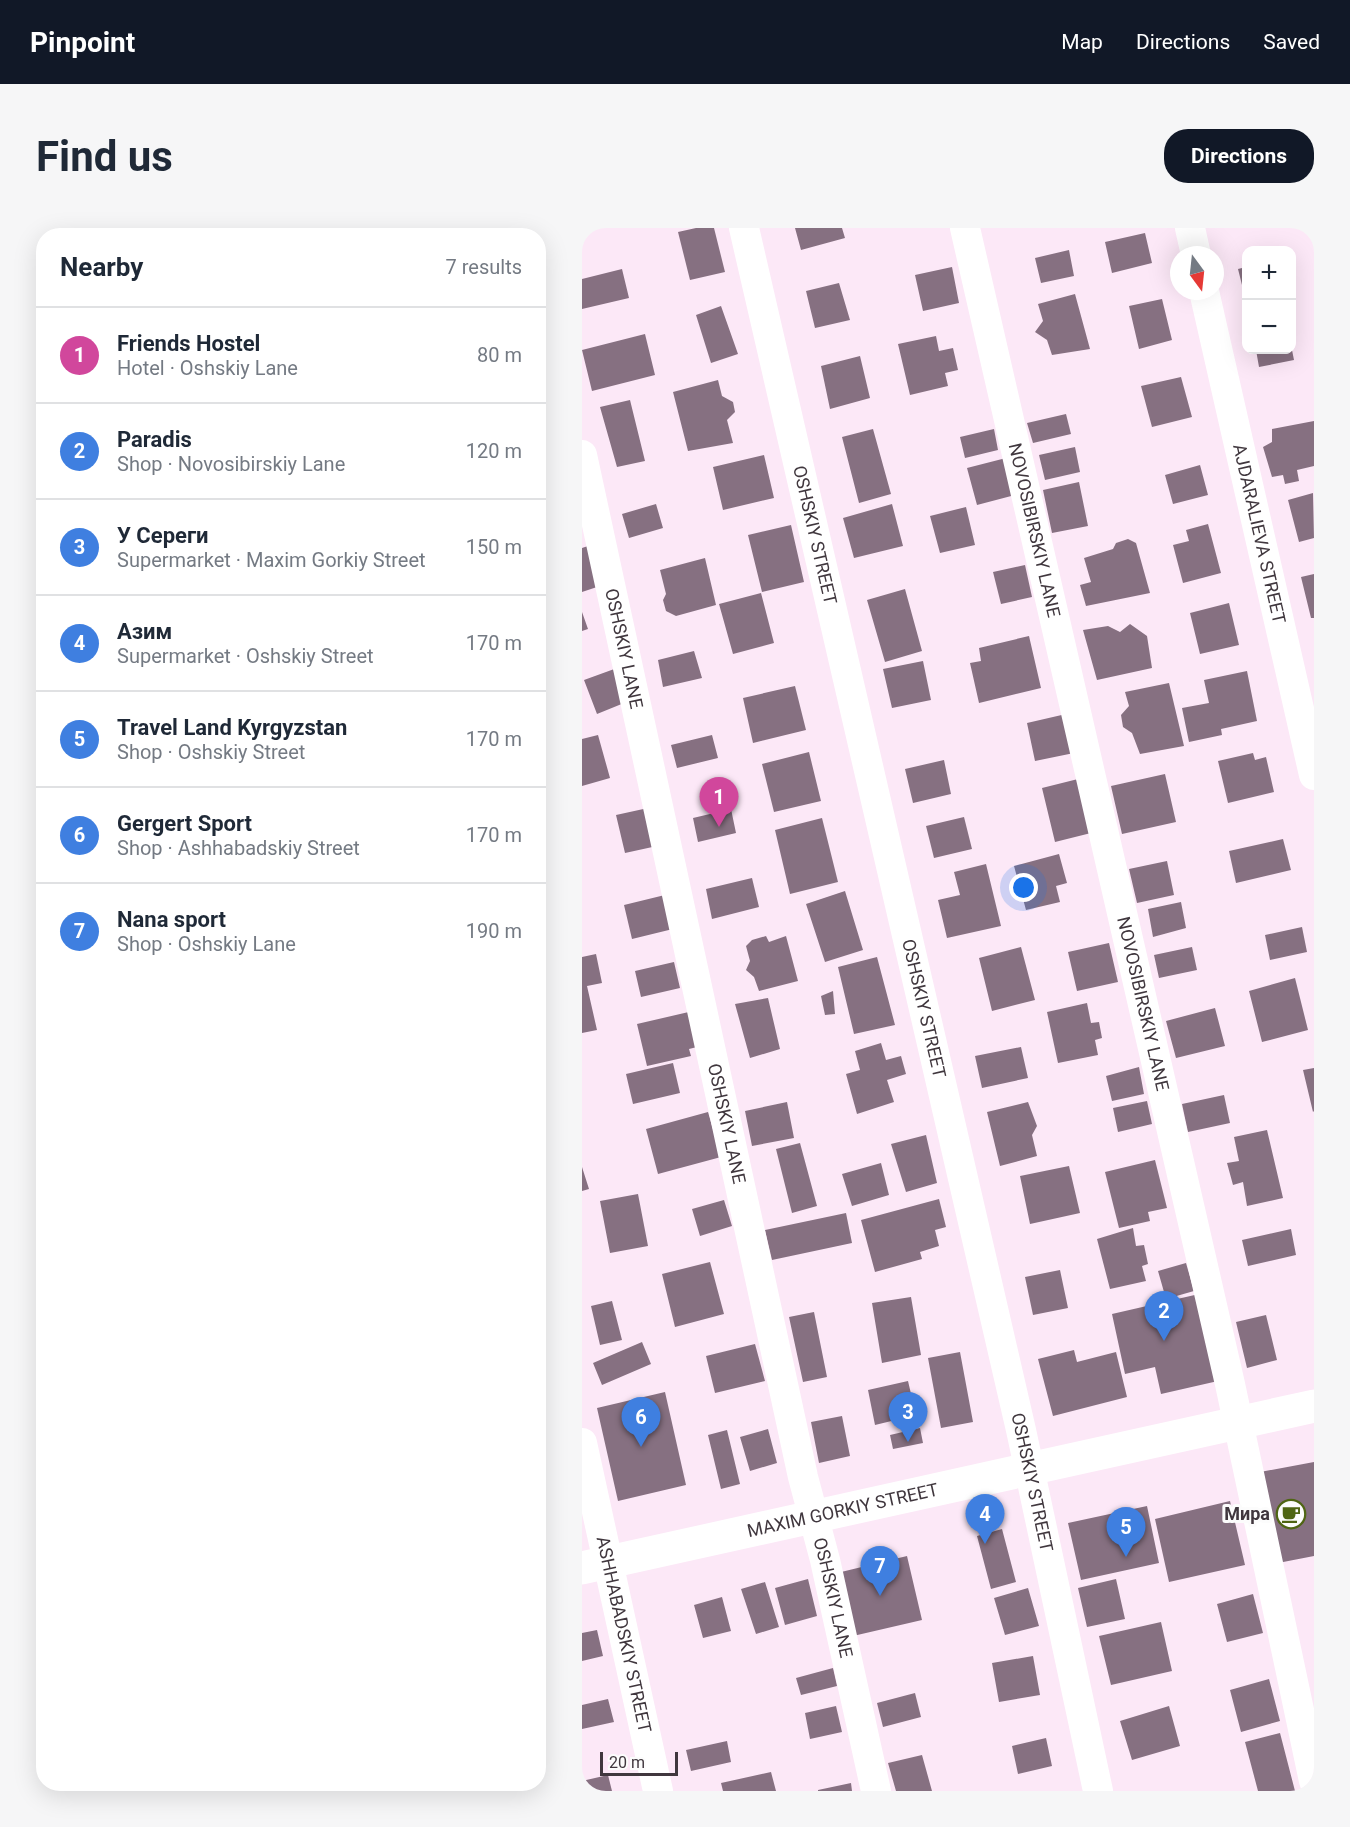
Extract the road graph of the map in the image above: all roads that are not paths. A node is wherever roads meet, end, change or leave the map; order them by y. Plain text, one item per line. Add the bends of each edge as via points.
1 (744, 228) edge
2 (965, 228) edge
3 (1190, 228) edge
4 (1194, 246) edge
5 (1206, 300) edge
6 (582, 455) edge
7 (1314, 775) edge
8 (1314, 1406) edge
9 (1239, 1424) junction
10 (582, 1443) edge
11 (1029, 1469) junction
12 (814, 1517) junction
13 (594, 1566) edge
14 (1314, 1781) edge
15 (658, 1791) edge
16 (876, 1791) edge
17 (1098, 1791) edge

1 - 11 street, OSHSKIY STREET
2 - 9 street, NOVOSIBIRSKIY LANE
3 - 4 street
5 - 7 street, AJDARALIEVA STREET
6 - 12 street, OSHSKIY LANE
8 - 9 main road, MAXIM GORKIY STREET
9 - 11 main road, MAXIM GORKIY STREET
9 - 14 street, NOVOSIBIRSKIY LANE
10 - 13 street, ASHHABADSKIY STREET
11 - 12 main road, MAXIM GORKIY STREET
11 - 17 street, OSHSKIY STREET
12 - 13 main road, MAXIM GORKIY STREET
12 - 16 street, OSHSKIY LANE
13 - 15 street, ASHHABADSKIY STREET

